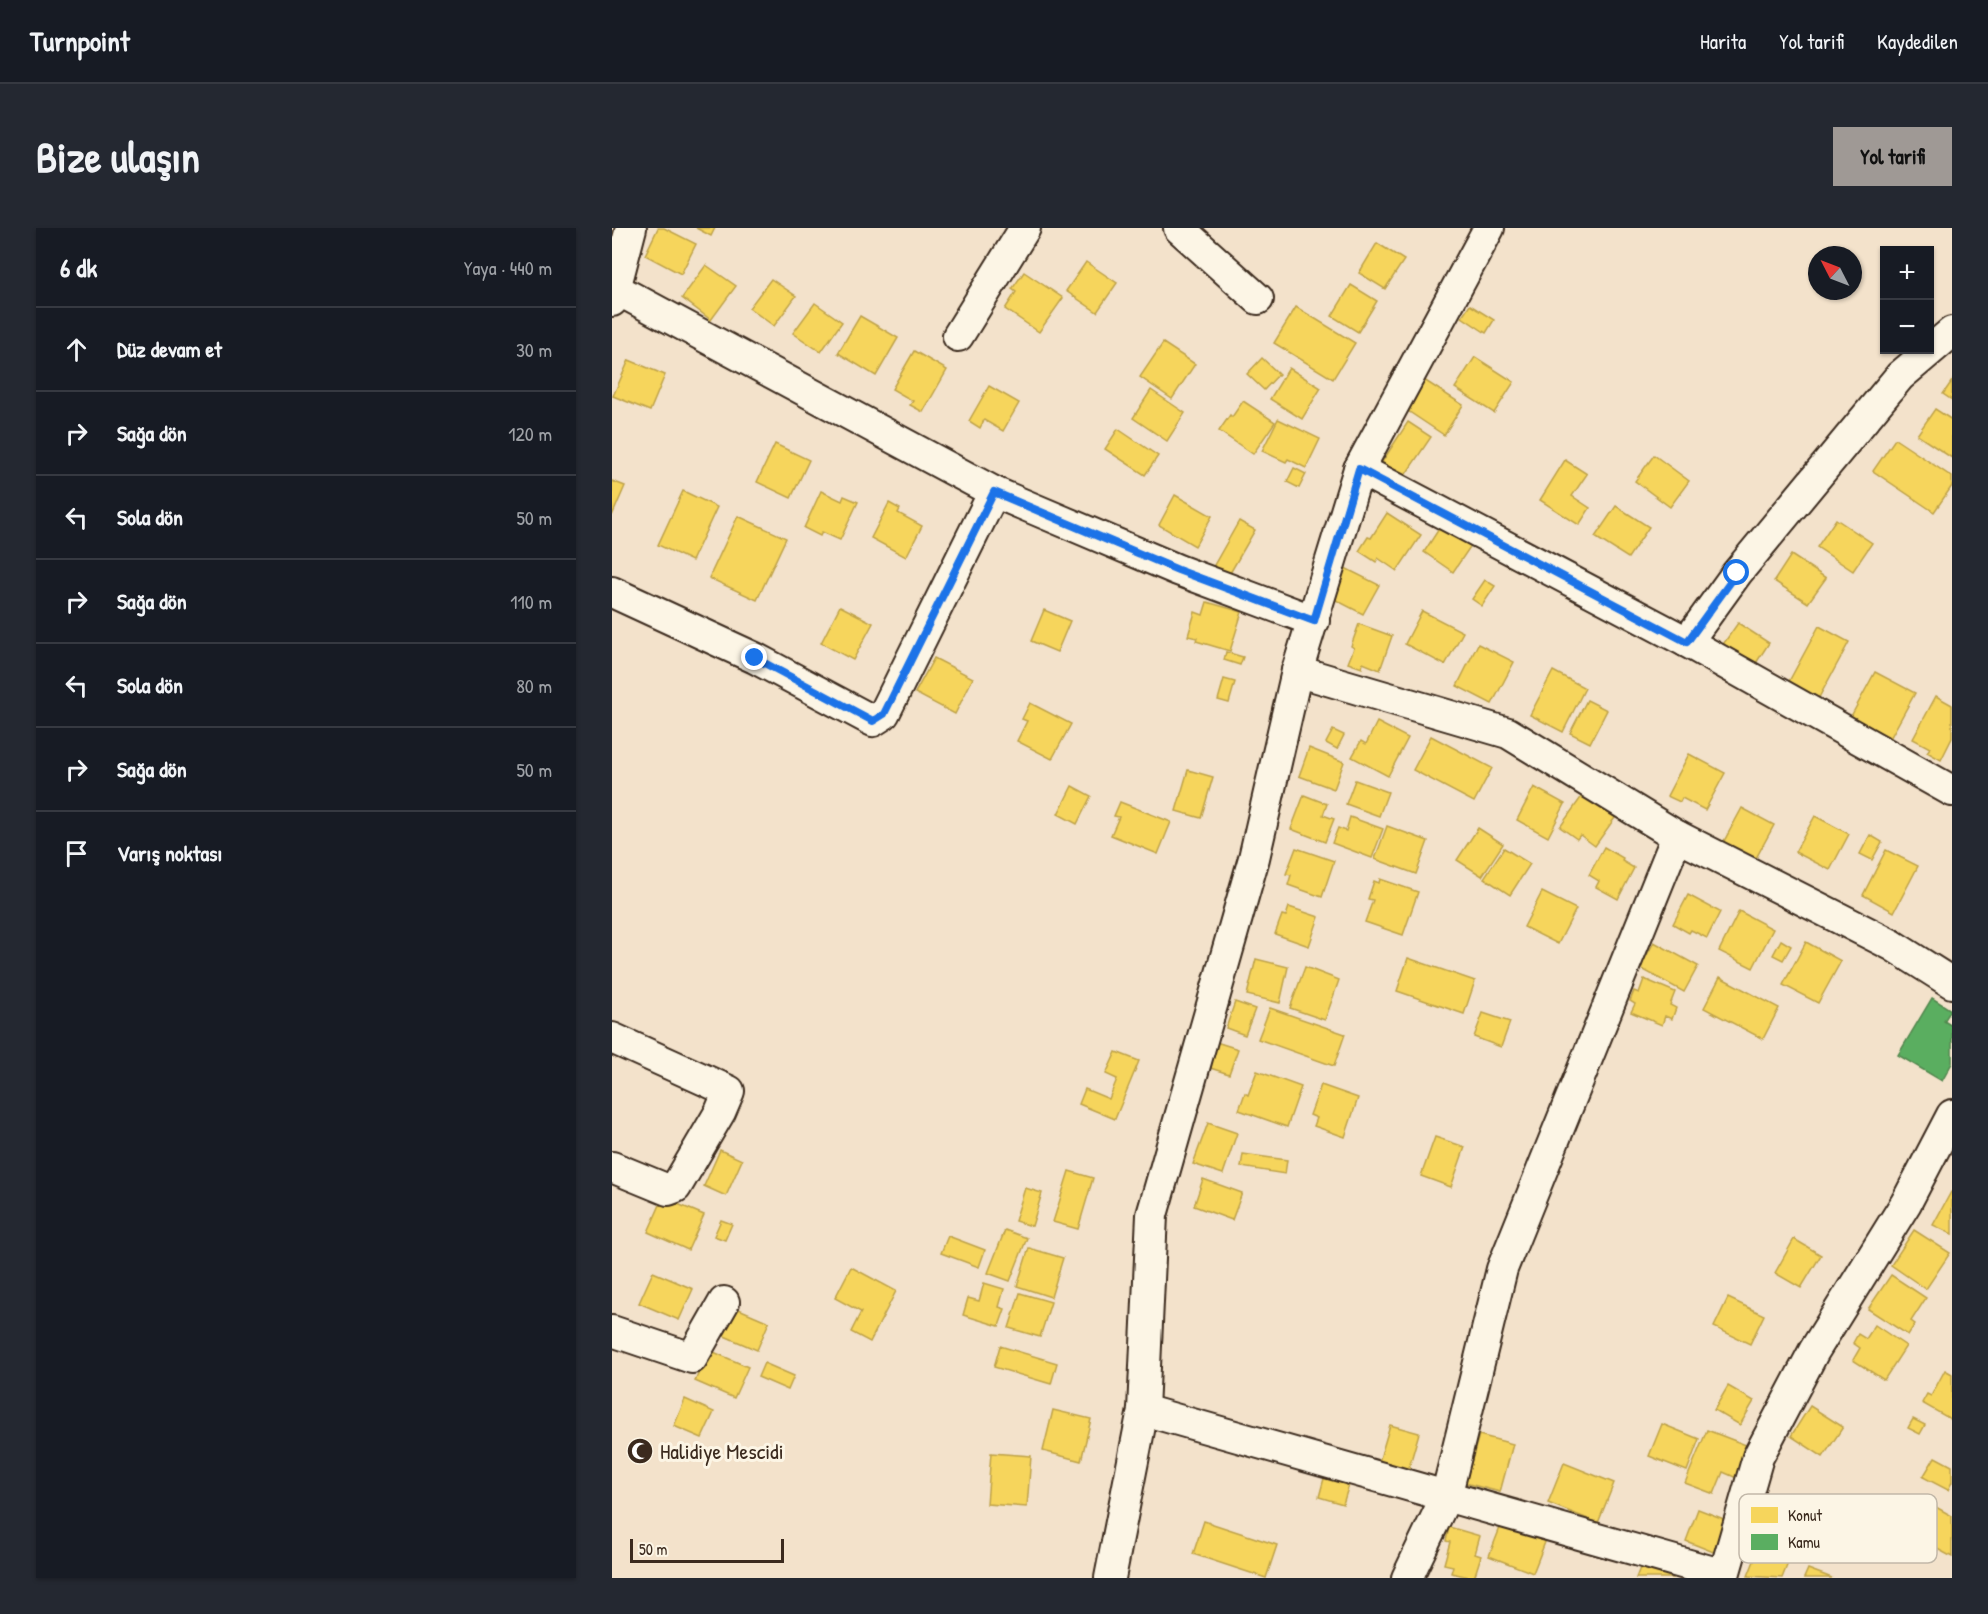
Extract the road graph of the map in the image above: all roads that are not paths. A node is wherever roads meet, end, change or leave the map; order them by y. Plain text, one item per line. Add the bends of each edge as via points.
1 (631, 228) edge
2 (1025, 228) edge
3 (1179, 228) edge
4 (1489, 228) edge
5 (614, 295) edge
6 (1258, 299) dead end
7 (1952, 332) edge
8 (958, 336) dead end
9 (1359, 469) junction
10 (994, 492) junction
11 (612, 592) edge
12 (1314, 621) junction
13 (1687, 642) junction
14 (1297, 671) junction
15 (1952, 791) edge
16 (1677, 836) junction
17 (1952, 983) edge
18 (612, 1038) edge
19 (1952, 1115) edge
20 (612, 1167) edge
21 (724, 1302) dead end
22 (612, 1331) edge
23 (1143, 1410) junction
24 (1747, 1494) edge
25 (1446, 1497) junction
26 (1739, 1523) edge
27 (1110, 1578) edge
28 (1407, 1578) edge

1 - 5 street
2 - 8 street
3 - 6 street
4 - 9 street
5 - 10 street
7 - 13 street via 1900,376 1737,573
9 - 12 street
9 - 13 street
10 - 11 street via 884,714 873,721 755,658
10 - 12 street via 1178,570
12 - 14 street
13 - 15 street
14 - 16 street via 1508,733
14 - 23 street via 1254,858 1152,1215
16 - 17 street via 1892,945
16 - 25 street via 1502,1269
18 - 20 street via 729,1091 676,1187 668,1190
19 - 24 street via 1906,1203 1814,1351 1758,1457
21 - 22 street via 692,1358
23 - 25 street
23 - 27 street
25 - 26 street via 1724,1575
25 - 28 street

